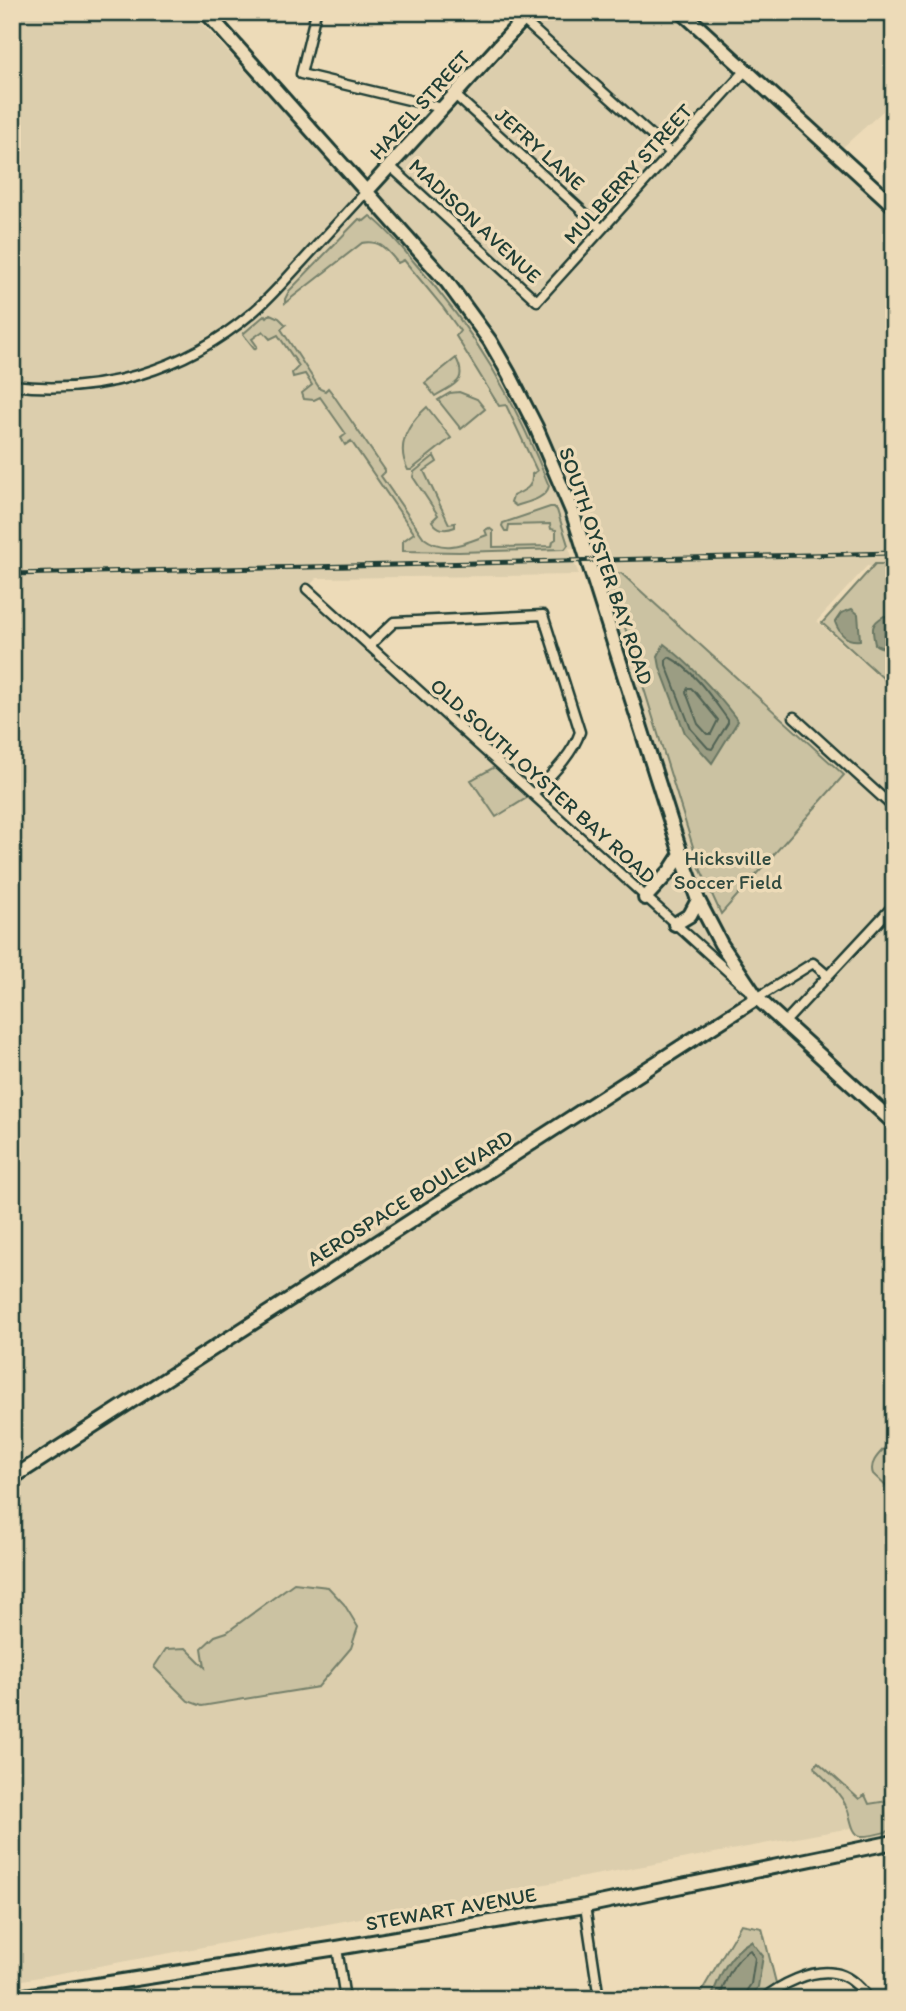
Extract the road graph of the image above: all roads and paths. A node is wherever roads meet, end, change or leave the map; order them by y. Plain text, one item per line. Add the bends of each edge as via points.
1 (206, 12) edge
2 (316, 12) edge
3 (491, 12) edge
4 (682, 12) edge
5 (526, 16) edge
6 (746, 70) junction
7 (455, 94) junction
8 (442, 108) junction
9 (671, 153) junction
10 (390, 166) junction
11 (366, 192) junction
12 (894, 206) edge
13 (603, 229) junction
14 (537, 301) joint
15 (12, 385) edge
16 (307, 589) dead end
17 (369, 646) junction
18 (794, 717) dead end
19 (533, 794) junction
20 (894, 808) edge
21 (681, 854) junction
22 (645, 898) junction
23 (698, 900) junction
24 (894, 905) edge
25 (675, 924) junction
26 (828, 976) junction
27 (757, 998) junction
28 (784, 1023) junction
29 (894, 1123) edge
30 (12, 1478) edge
31 (894, 1842) edge
32 (585, 1906) junction
33 (337, 1948) junction
34 (28, 1997) edge
35 (12, 1998) edge
36 (345, 1999) edge
37 (599, 1999) edge
38 (763, 1999) edge
39 (869, 1999) edge

1 - 11 main road, SOUTH OYSTER BAY ROAD
2 - 8 street via 301,74
3 - 5 street
4 - 6 main road
5 - 7 main road, HAZEL STREET
5 - 9 street
6 - 9 street, MULBERRY STREET
6 - 12 main road
7 - 8 main road, HAZEL STREET
7 - 13 street, JEFRY LANE
8 - 10 main road, HAZEL STREET
9 - 13 street, MULBERRY STREET
10 - 11 main road, HAZEL STREET
10 - 14 street, MADISON AVENUE
11 - 15 street via 254,311 186,357 96,385 38,389
11 - 21 main road, SOUTH OYSTER BAY ROAD via 467,308 536,427 577,526
13 - 14 street, MULBERRY STREET
16 - 17 street, OLD SOUTH OYSTER BAY ROAD
17 - 19 street, OLD SOUTH OYSTER BAY ROAD
17 - 19 street via 394,622 542,615 580,732
18 - 20 street
19 - 22 street, OLD SOUTH OYSTER BAY ROAD
21 - 22 main road
21 - 23 main road, SOUTH OYSTER BAY ROAD
22 - 25 street, OLD SOUTH OYSTER BAY ROAD
23 - 25 main road via 690,915
23 - 27 main road, SOUTH OYSTER BAY ROAD via 720,944
24 - 26 street
25 - 27 street, OLD SOUTH OYSTER BAY ROAD
26 - 27 street, AEROSPACE BOULEVARD via 813,963
26 - 28 street
27 - 28 main road, SOUTH OYSTER BAY ROAD
27 - 30 main road, AEROSPACE BOULEVARD
28 - 29 main road, SOUTH OYSTER BAY ROAD
31 - 32 main road, STEWART AVENUE
32 - 33 main road, STEWART AVENUE
32 - 37 street
33 - 34 main road, STEWART AVENUE
33 - 36 street
34 - 35 main road, STEWART AVENUE
38 - 39 street via 789,1982 835,1973 849,1979

